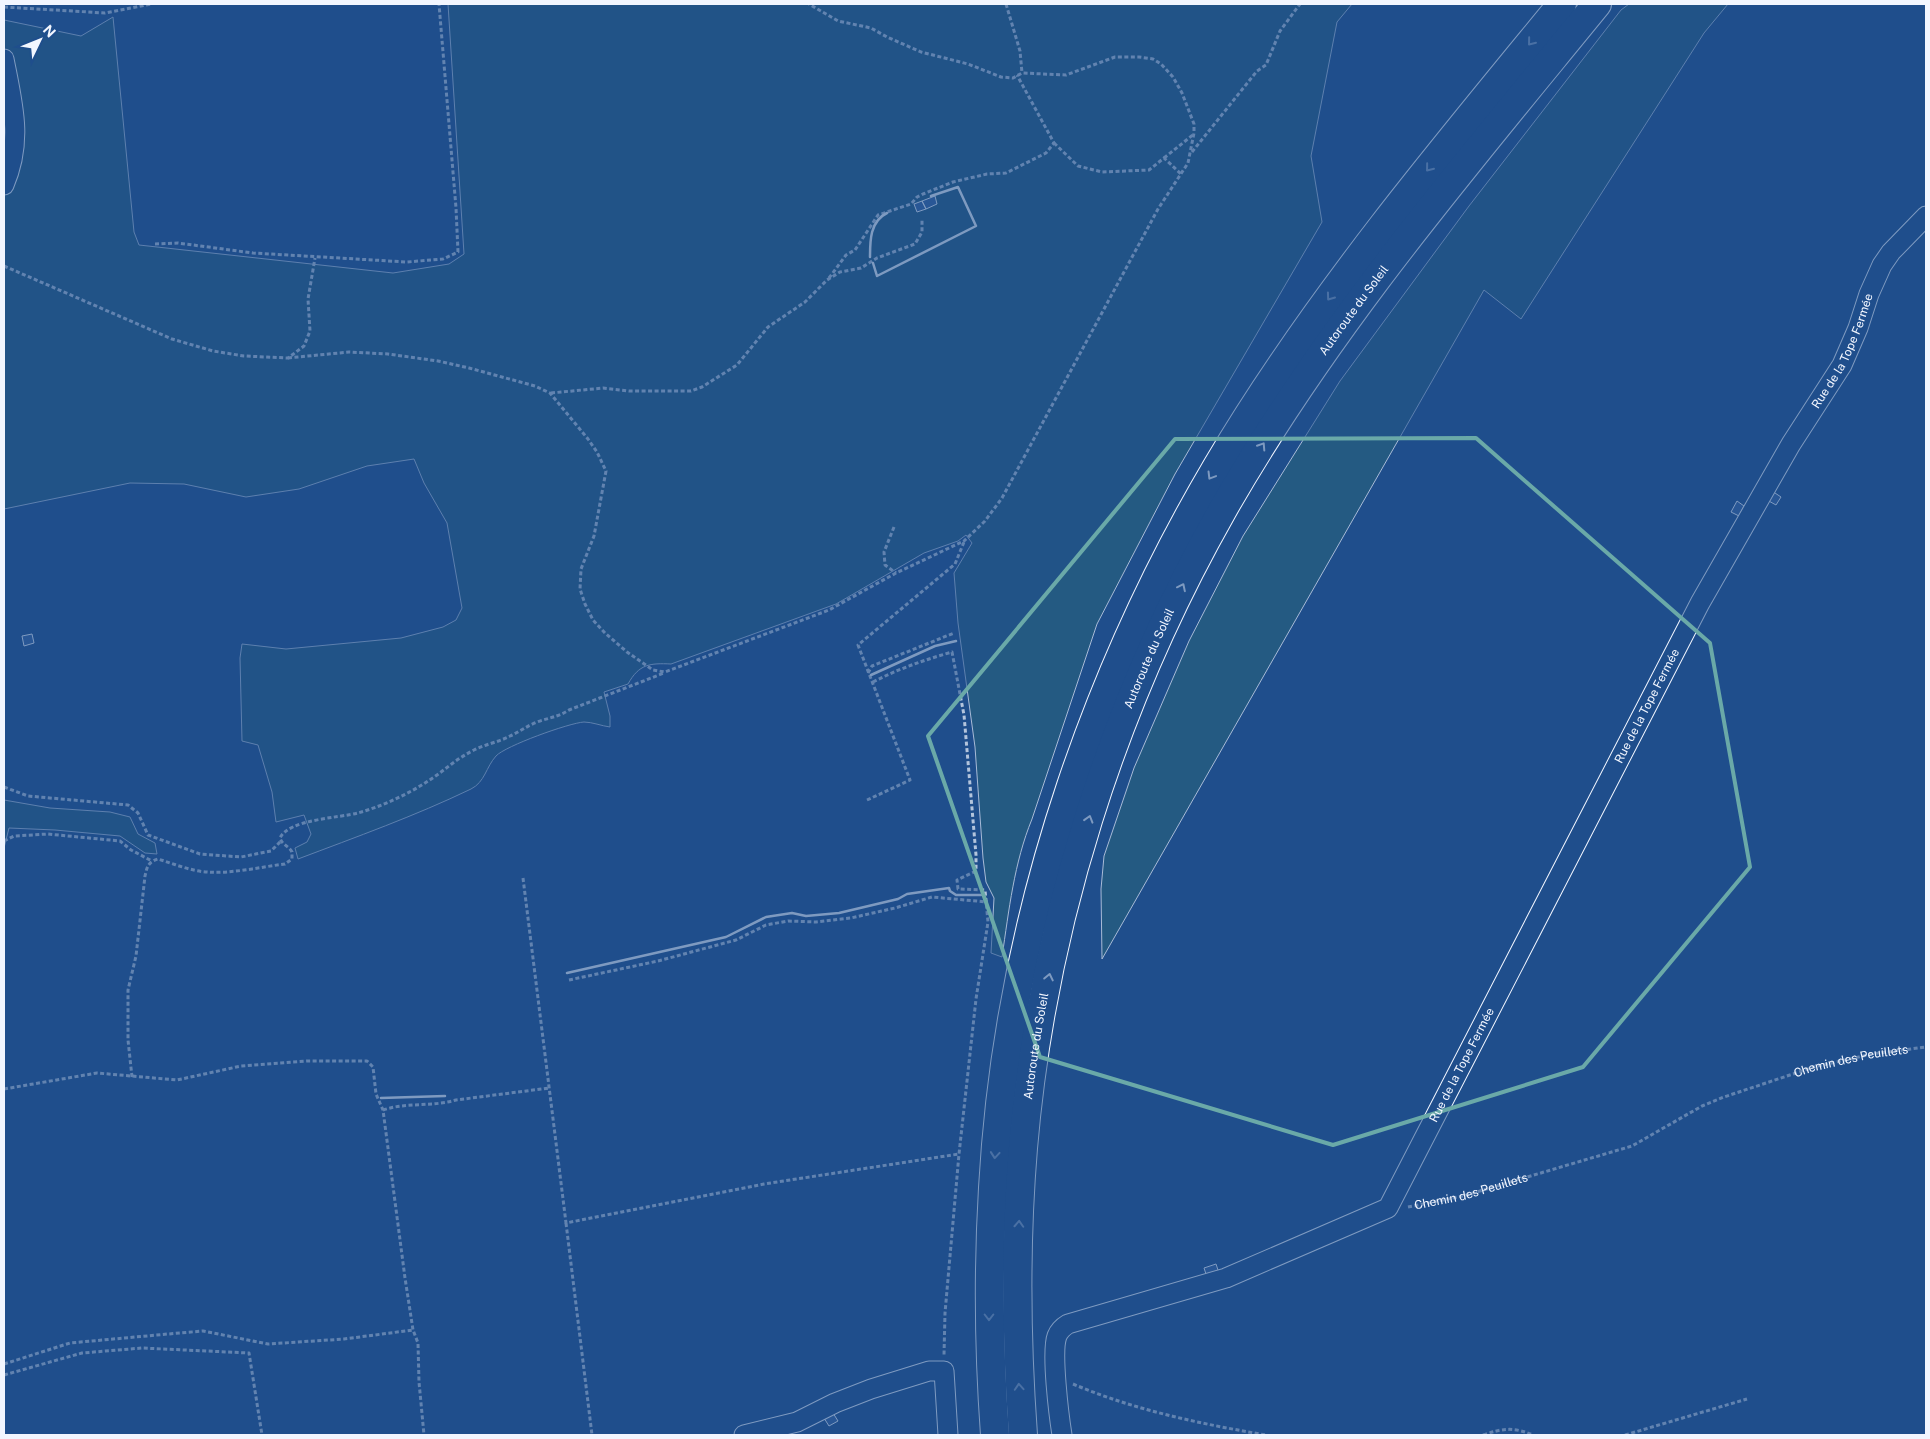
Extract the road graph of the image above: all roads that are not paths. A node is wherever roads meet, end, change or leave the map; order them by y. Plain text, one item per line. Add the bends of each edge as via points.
1 (1562, 4) edge
2 (1597, 4) edge
3 (4, 59) edge
4 (4, 185) edge
5 (1926, 216) edge
6 (744, 1435) edge
7 (948, 1435) edge
8 (995, 1435) edge
9 (1023, 1435) edge
10 (1062, 1435) edge

1 -> 8 highway via 1384,225 1266,389 1178,535 1100,704 1048,859 1026,951 1007,1053 993,1184 990,1252
9 -> 2 highway, Autoroute du Soleil via 1018,1372 1017,1252 1023,1146 1035,1051 1075,865 1137,685 1180,590 1220,513 1306,378 1439,198
3 - 4 street via 15,124 15,154
5 - 10 street, Rue de la Tope Fermée via 1882,265 1842,365 1791,444 1700,603 1388,1208 1226,1278 1068,1324 1057,1337 1058,1408
6 - 7 street via 797,1422 835,1403 929,1371 944,1371

